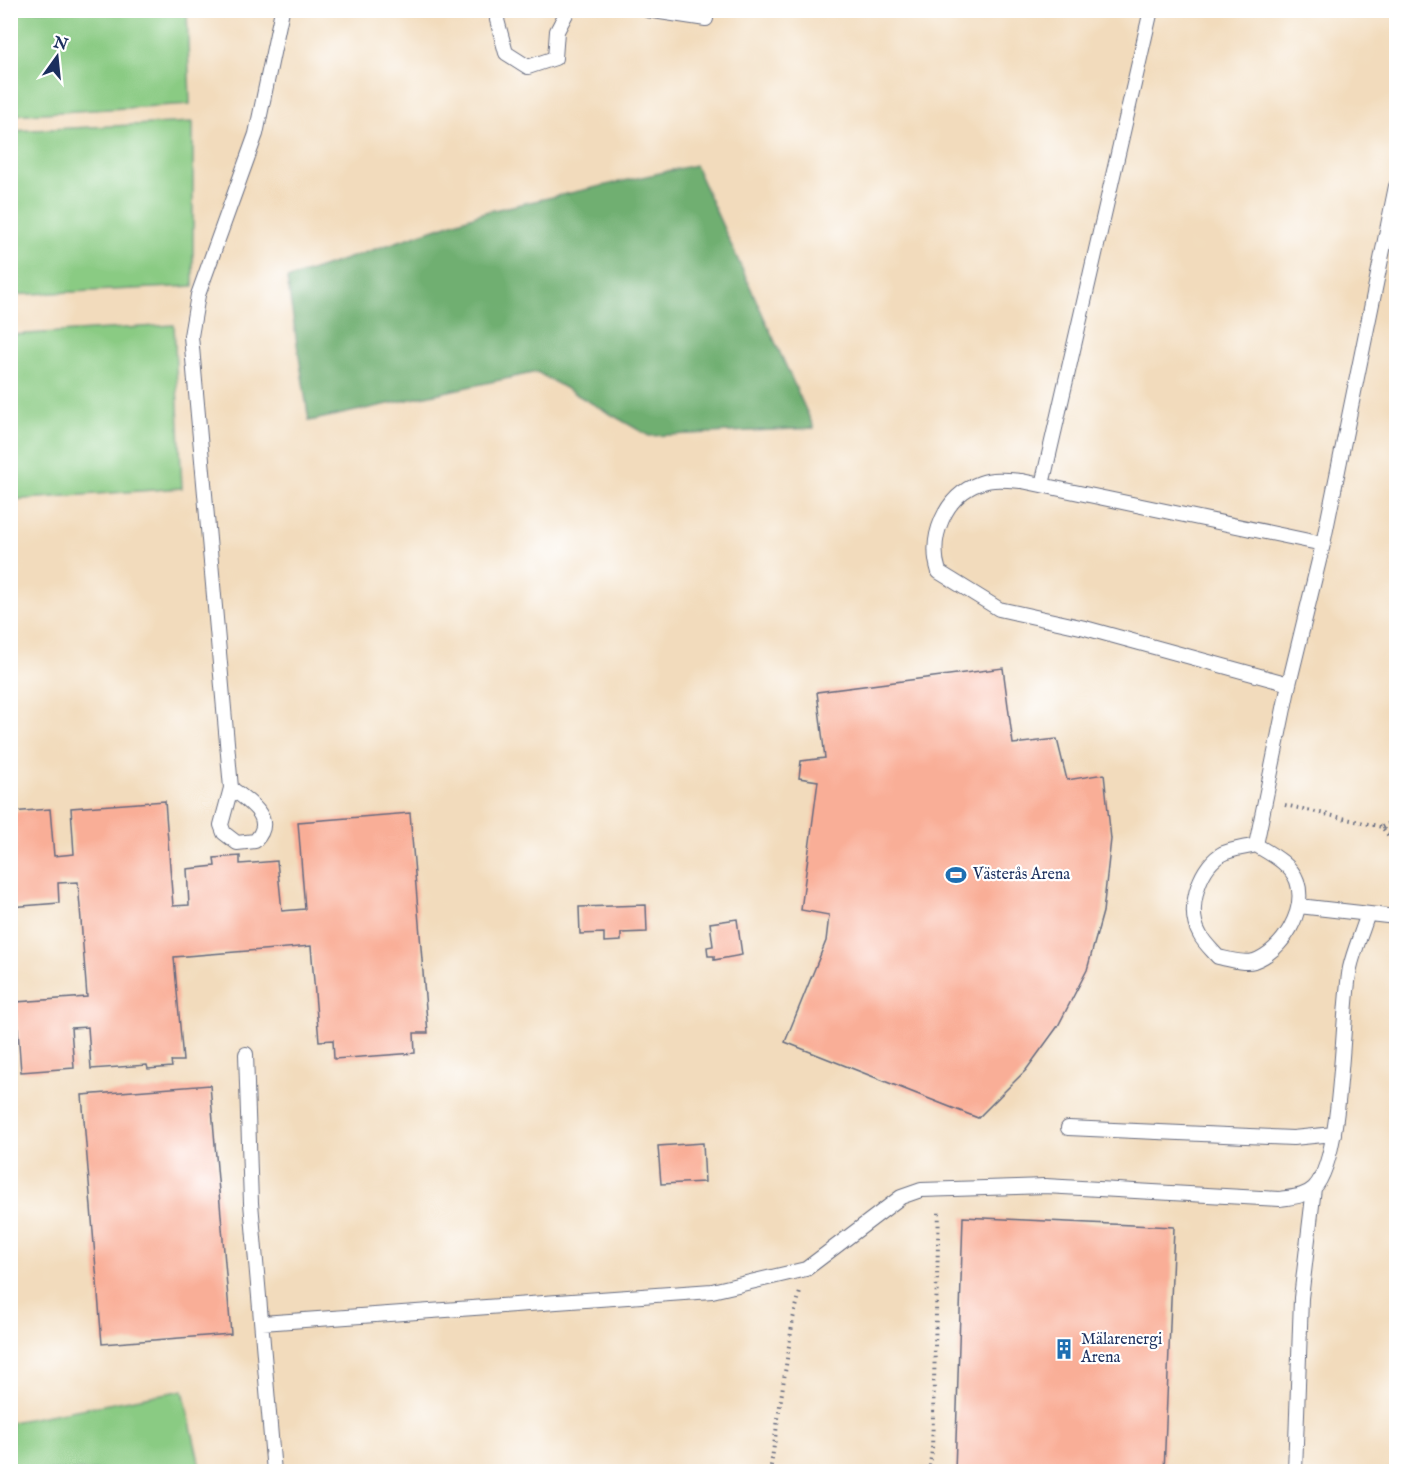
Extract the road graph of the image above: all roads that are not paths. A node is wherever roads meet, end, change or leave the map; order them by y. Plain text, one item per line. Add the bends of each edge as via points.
1 (282, 10) edge
2 (499, 10) edge
3 (568, 10) edge
4 (647, 10) edge
5 (1151, 10) edge
6 (706, 19) dead end
7 (1396, 186) edge
8 (1042, 485) junction
9 (1323, 544) junction
10 (1289, 684) junction
11 (231, 788) dead end
12 (1256, 845) junction
13 (1299, 906) junction
14 (1367, 916) junction
15 (1396, 917) edge
16 (246, 1054) dead end
17 (1068, 1128) dead end
18 (1334, 1134) junction
19 (1314, 1188) junction
20 (262, 1323) junction
21 (274, 1472) edge
22 (1295, 1472) edge

1 - 11 lane via 256,134 198,296 191,336
2 - 3 lane via 497,20 506,53 528,67 555,58 557,32
4 - 6 lane
5 - 8 lane
7 - 9 lane
8 - 9 lane
8 - 10 lane via 1003,480 980,483 961,494 936,531 933,556 939,572 999,609 1085,628
9 - 10 lane
10 - 12 lane
12 - 13 lane via 1282,861 1297,881
12 - 13 lane via 1223,854 1209,864 1197,890 1194,917 1199,935 1218,957 1254,961 1276,948
13 - 14 lane
14 - 15 lane
14 - 18 lane via 1350,968
16 - 20 lane via 251,1203
17 - 18 lane via 1293,1138
18 - 19 lane
19 - 20 lane via 1300,1196 1280,1199 1045,1186 921,1190 901,1197 806,1269 712,1291
19 - 22 lane via 1301,1298
20 - 21 lane

